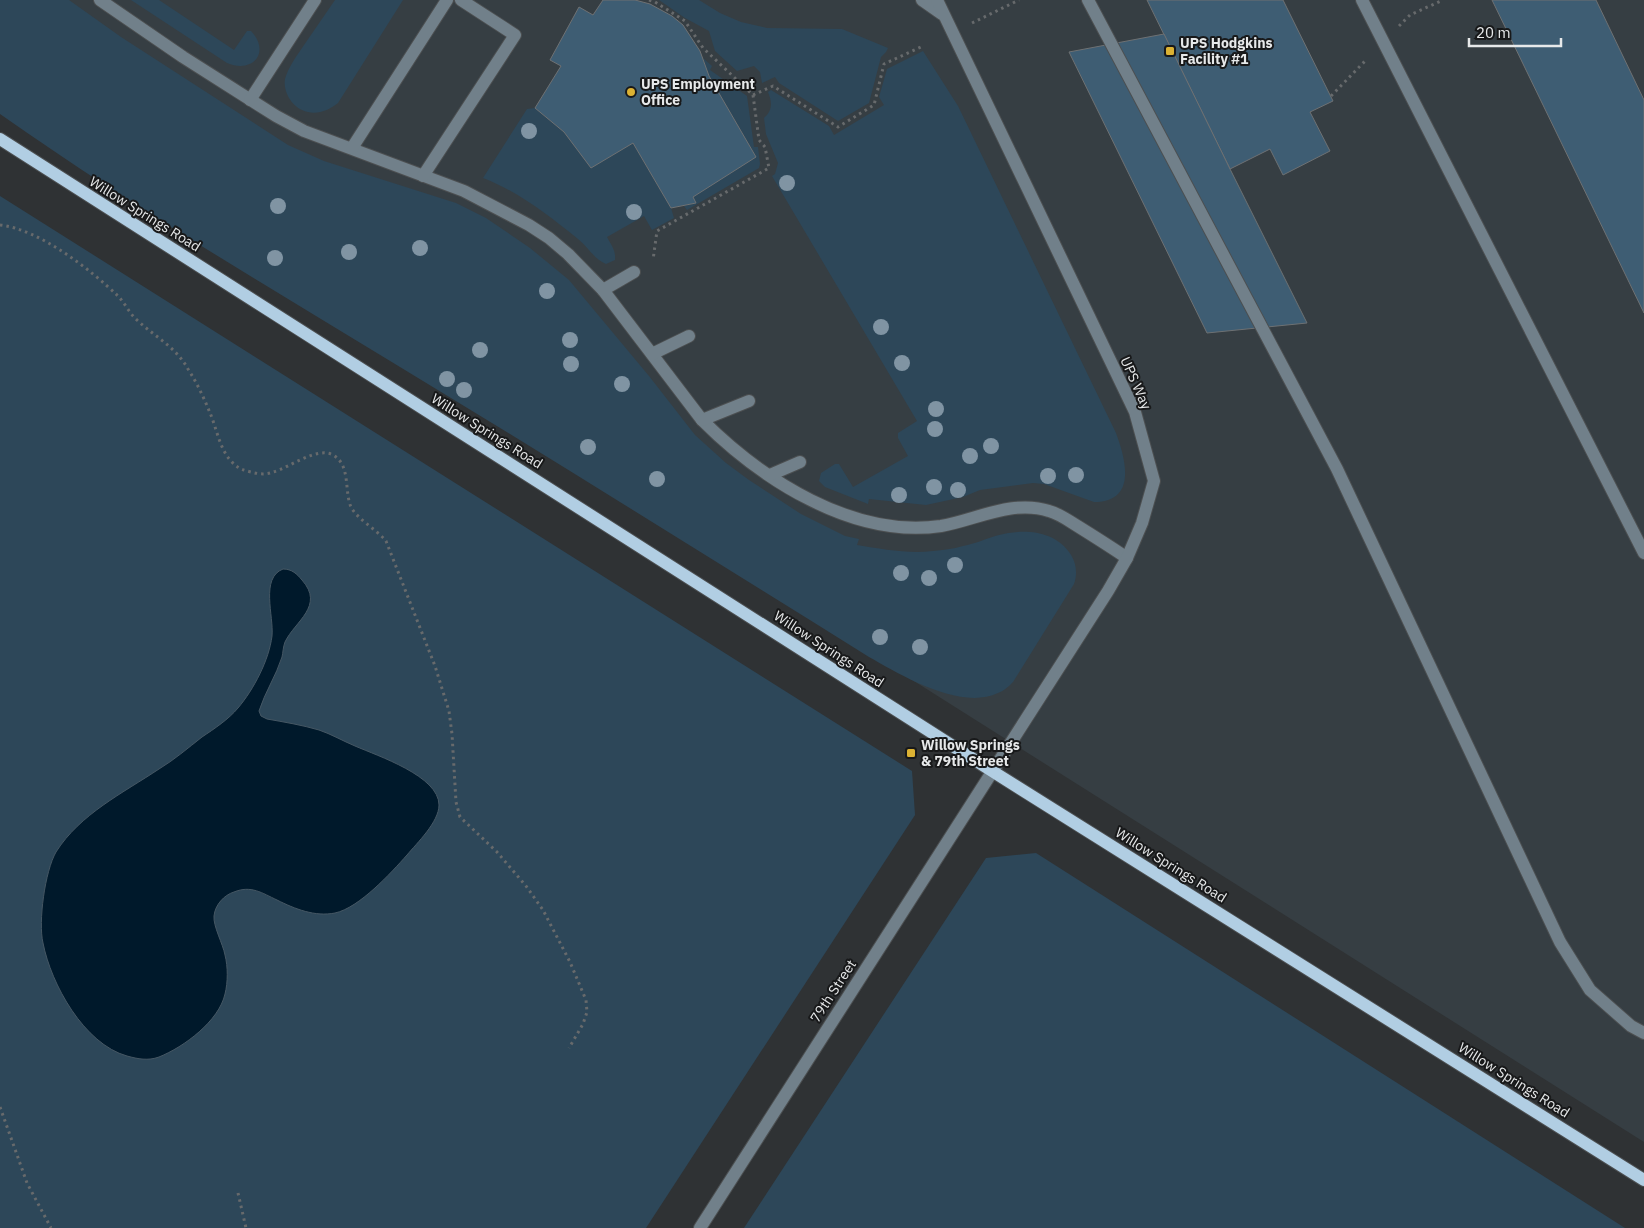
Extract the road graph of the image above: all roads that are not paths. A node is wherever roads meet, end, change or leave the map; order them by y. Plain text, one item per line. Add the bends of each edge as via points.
1 (100, 0) edge
2 (315, 0) edge
3 (447, 0) edge
4 (460, 0) edge
5 (922, 0) edge
6 (937, 0) edge
7 (1088, 0) edge
8 (1362, 0) edge
9 (944, 15) junction
10 (250, 100) junction
11 (0, 139) edge
12 (352, 148) junction
13 (423, 176) junction
14 (634, 272) dead end
15 (603, 290) junction
16 (689, 336) dead end
17 (652, 354) junction
18 (749, 402) dead end
19 (702, 420) junction
20 (800, 462) dead end
21 (770, 475) junction
22 (1644, 553) edge
23 (1127, 558) junction
24 (992, 771) junction
25 (1644, 1033) edge
26 (1644, 1180) edge
27 (700, 1228) edge

1 - 10 street
2 - 10 street
3 - 12 street
4 - 13 street via 515,35
5 - 9 street
6 - 9 street, UPS Way
7 - 25 street via 1337,469 1560,942 1590,990 1631,1026
8 - 22 street
9 - 23 street, UPS Way via 1134,412 1154,481 1142,523
10 - 12 street via 304,131
11 - 24 main road, Willow Springs Road
12 - 13 street
13 - 15 street via 464,191 529,225 568,254
14 - 15 street
15 - 17 street
16 - 17 street
17 - 19 street
18 - 19 street
19 - 21 street via 746,460
20 - 21 street
21 - 23 street via 833,511 883,525 942,526 1006,510 1048,510
23 - 24 street, UPS Way
24 - 26 main road, Willow Springs Road
24 - 27 street, 79th Street

